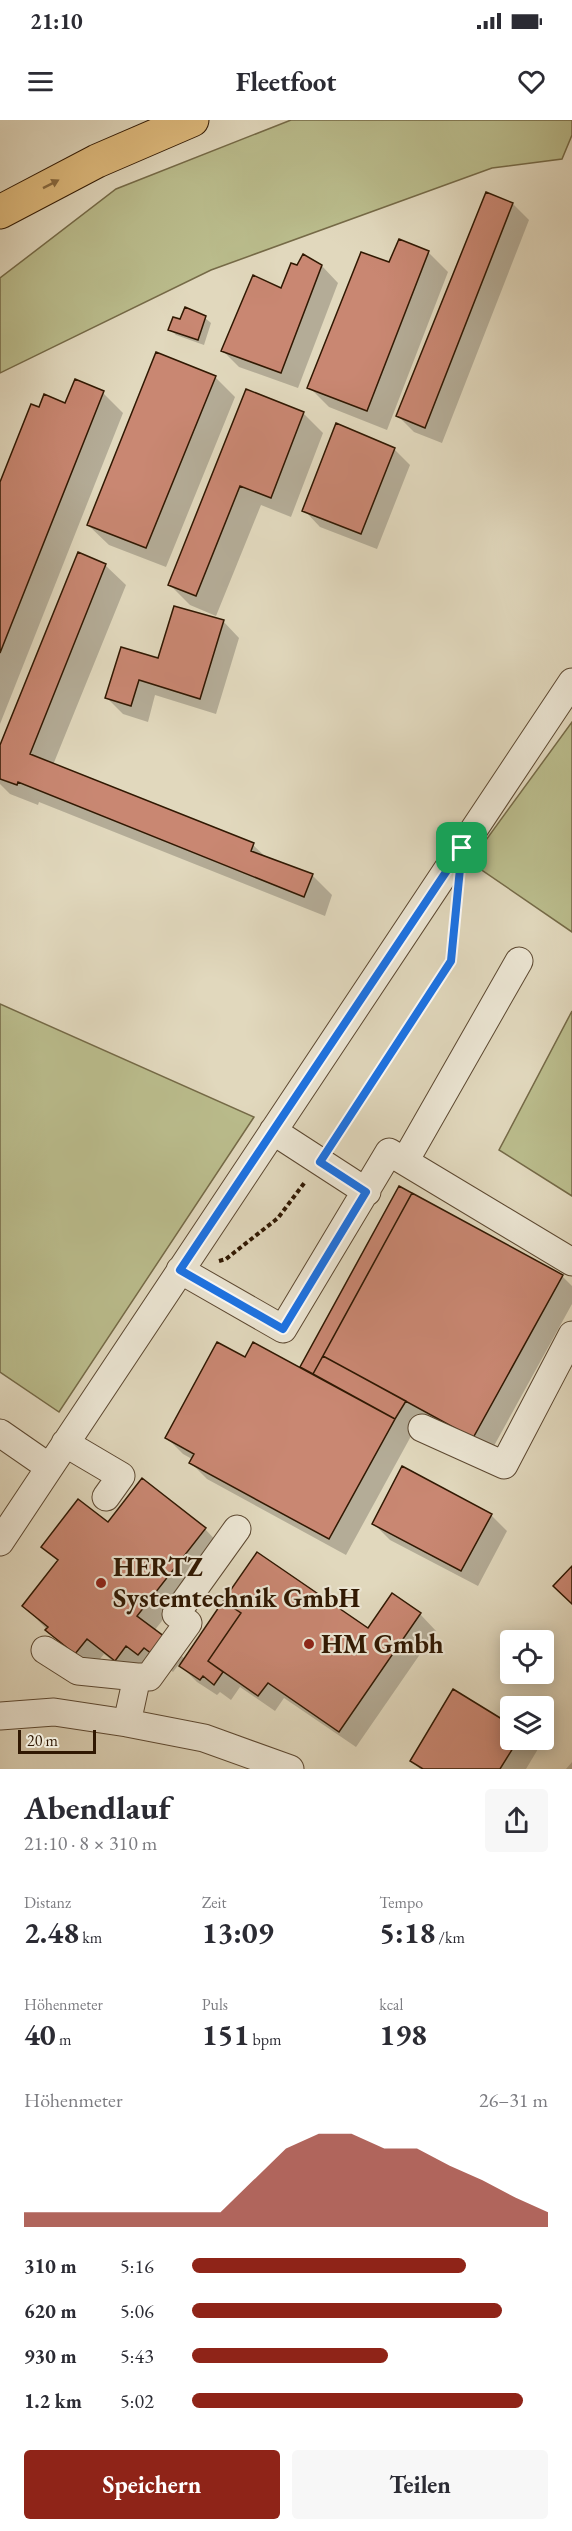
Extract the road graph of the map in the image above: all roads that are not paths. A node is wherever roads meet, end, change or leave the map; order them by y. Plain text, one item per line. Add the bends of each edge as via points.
1 (192, 120) edge
2 (0, 212) edge
3 (572, 681) edge
4 (519, 961) dead end
5 (273, 1131) junction
6 (405, 1161) junction
7 (366, 1192) junction
8 (572, 1262) edge
9 (180, 1270) junction
10 (572, 1335) edge
11 (422, 1428) dead end
12 (0, 1433) edge
13 (65, 1443) junction
14 (49, 1467) junction
15 (106, 1497) dead end
16 (237, 1529) dead end
17 (0, 1542) edge
18 (45, 1650) dead end
19 (138, 1677) junction
20 (0, 1716) edge
21 (126, 1723) junction
22 (290, 1769) edge

2 -> 1 highway via 97,161
3 - 5 street
4 - 6 street
5 - 7 street
5 - 9 street
6 - 7 street via 389,1152
6 - 8 street
7 - 9 street via 283,1329
9 - 13 street
10 - 11 street via 504,1465
12 - 14 street
13 - 14 street
13 - 15 street via 121,1476
14 - 17 street
16 - 19 street via 176,1614 188,1623 149,1677
18 - 19 street via 78,1671
19 - 21 street
20 - 21 street via 54,1712
21 - 22 street via 204,1738

